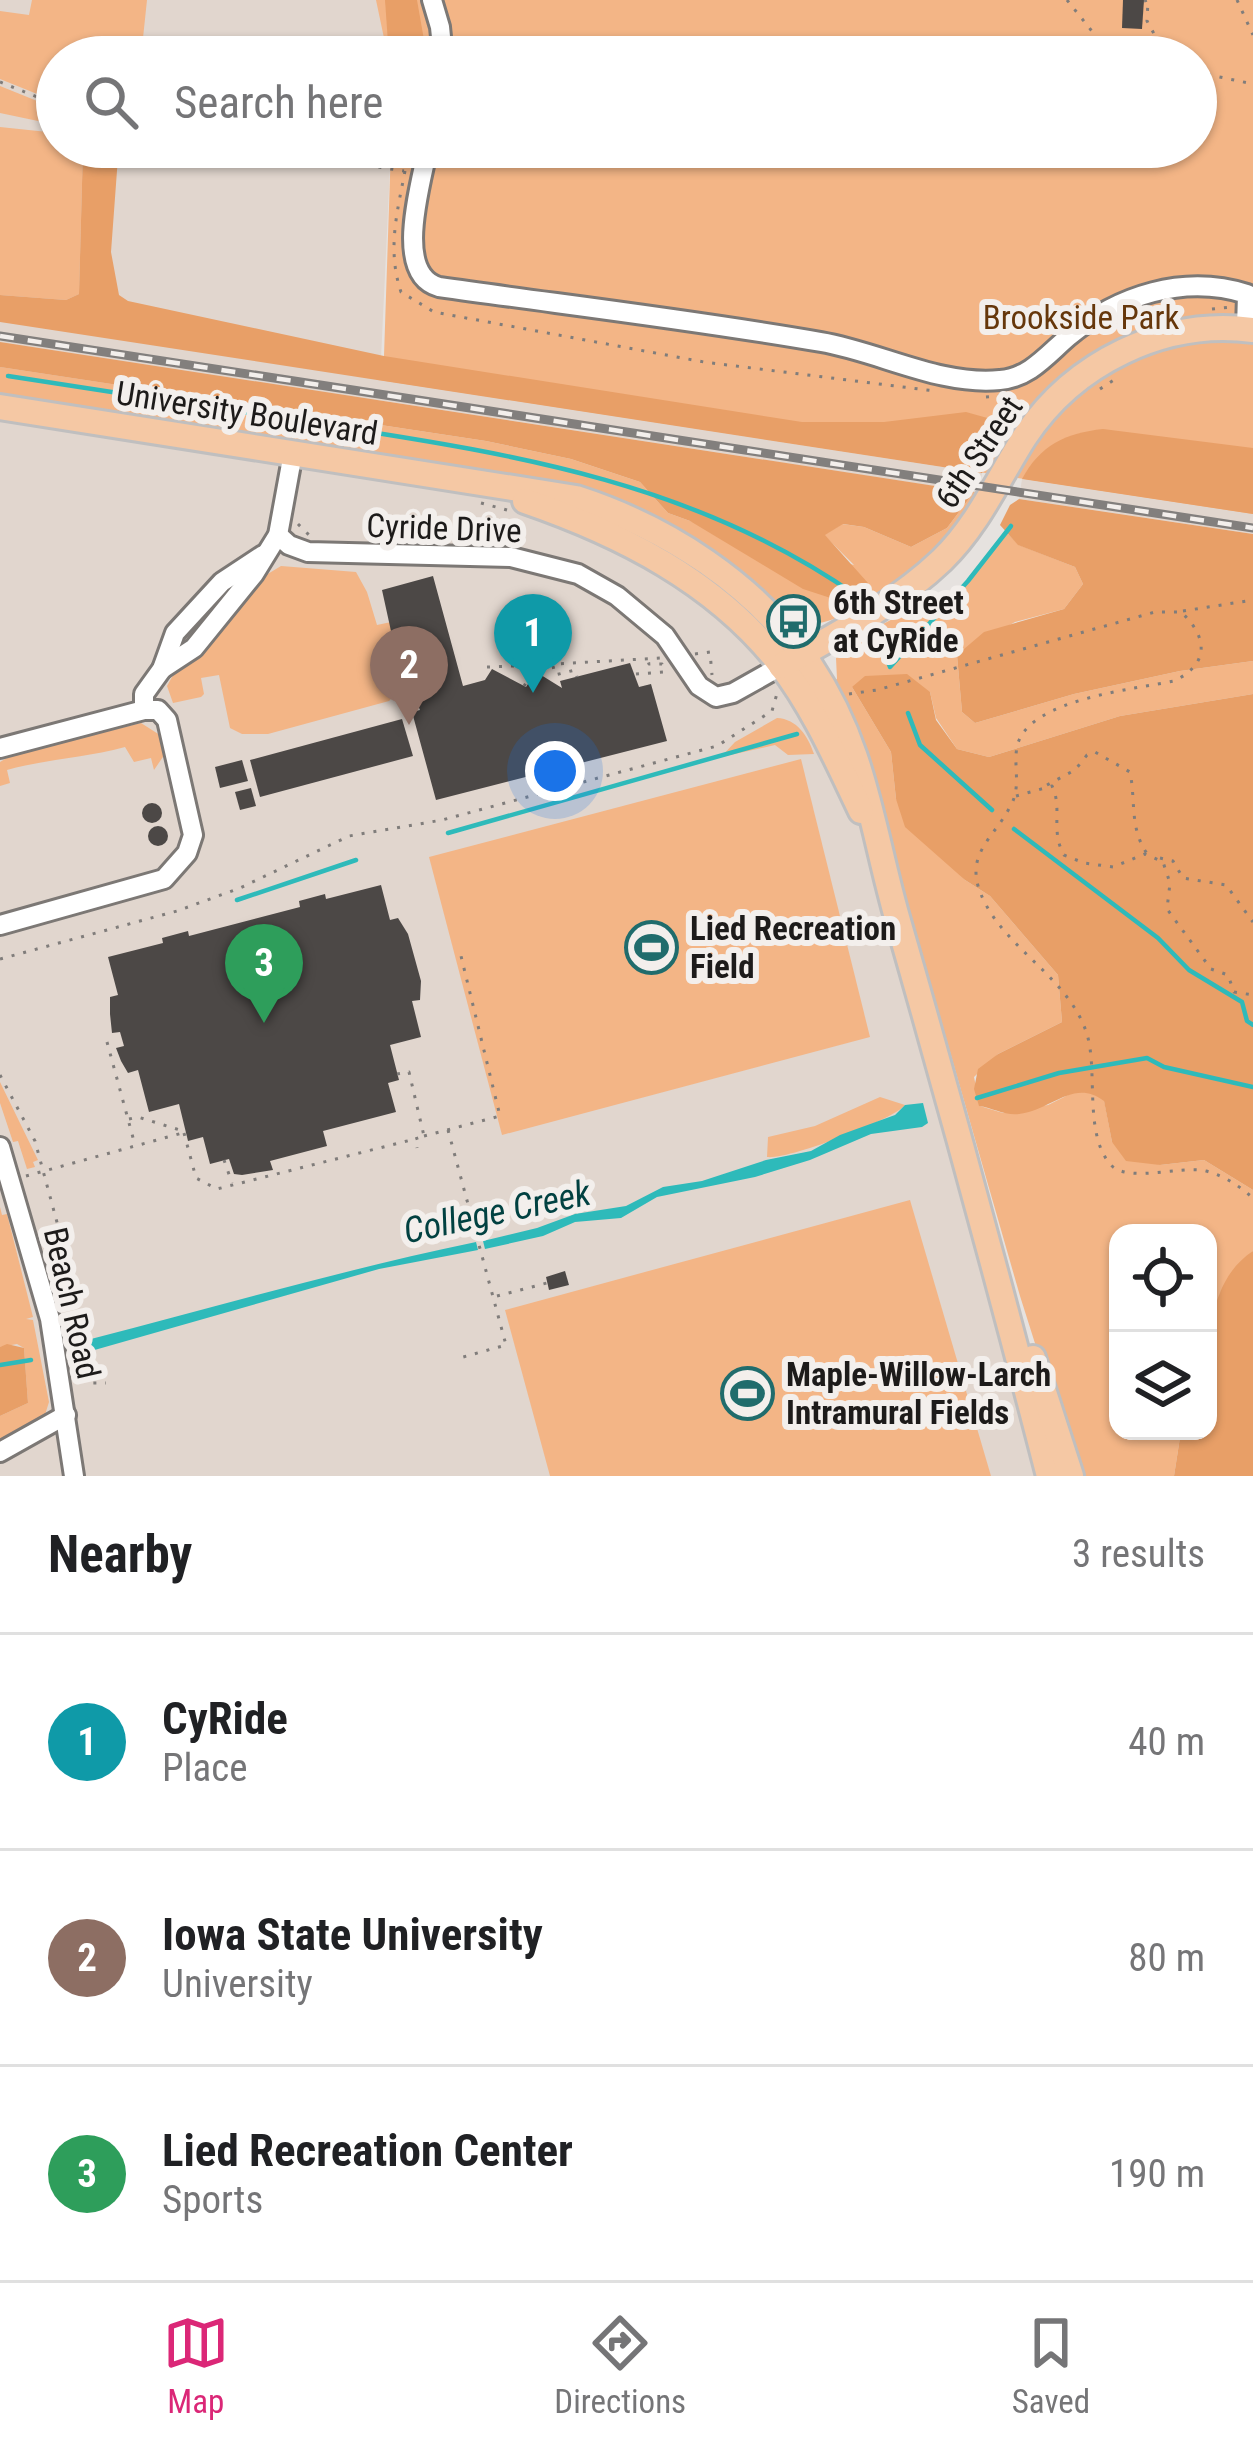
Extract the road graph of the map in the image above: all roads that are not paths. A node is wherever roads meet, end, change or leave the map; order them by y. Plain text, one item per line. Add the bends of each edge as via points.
1 (432, 0) edge
2 (441, 36) edge
3 (424, 168) edge
4 (1250, 329) edge
5 (0, 407) edge
6 (293, 453) junction
7 (477, 494) junction
8 (278, 535) junction
9 (861, 619) junction
10 (775, 623) junction
11 (789, 668) junction
12 (144, 710) junction
13 (0, 748) edge
14 (1, 921) edge
15 (0, 1147) edge
16 (975, 1191) junction
17 (66, 1415) junction
18 (0, 1453) edge
19 (74, 1476) edge
20 (1048, 1476) edge
21 (1071, 1476) edge

1 - 2 street
3 - 4 street via 412,250 429,284 826,343 971,380 1027,373 1103,310 1155,291 1214,286 1247,294
4 - 9 main road, 6th Street via 1158,338 1080,377 1043,412 943,559
5 - 6 main road, University Boulevard
6 - 7 main road, University Boulevard
6 - 8 street
7 - 10 main road, University Boulevard via 576,498 644,525 701,558
7 - 11 main road, University Boulevard via 597,528 727,609
8 - 11 street, Cyride Drive via 308,552 511,557 578,574 665,636 716,697
8 - 12 street via 194,648 162,669 144,694
9 - 10 main road via 812,630
9 - 11 main road, 6th Street
10 - 11 main road, University Boulevard
11 - 16 main road, University Boulevard via 877,846
12 - 13 street
12 - 14 street via 167,720 192,820 187,853 148,886
15 - 17 street, Beach Road via 41,1283
16 - 20 main road, University Boulevard
16 - 21 main road, University Boulevard
17 - 18 street
17 - 19 street, Beach Road

